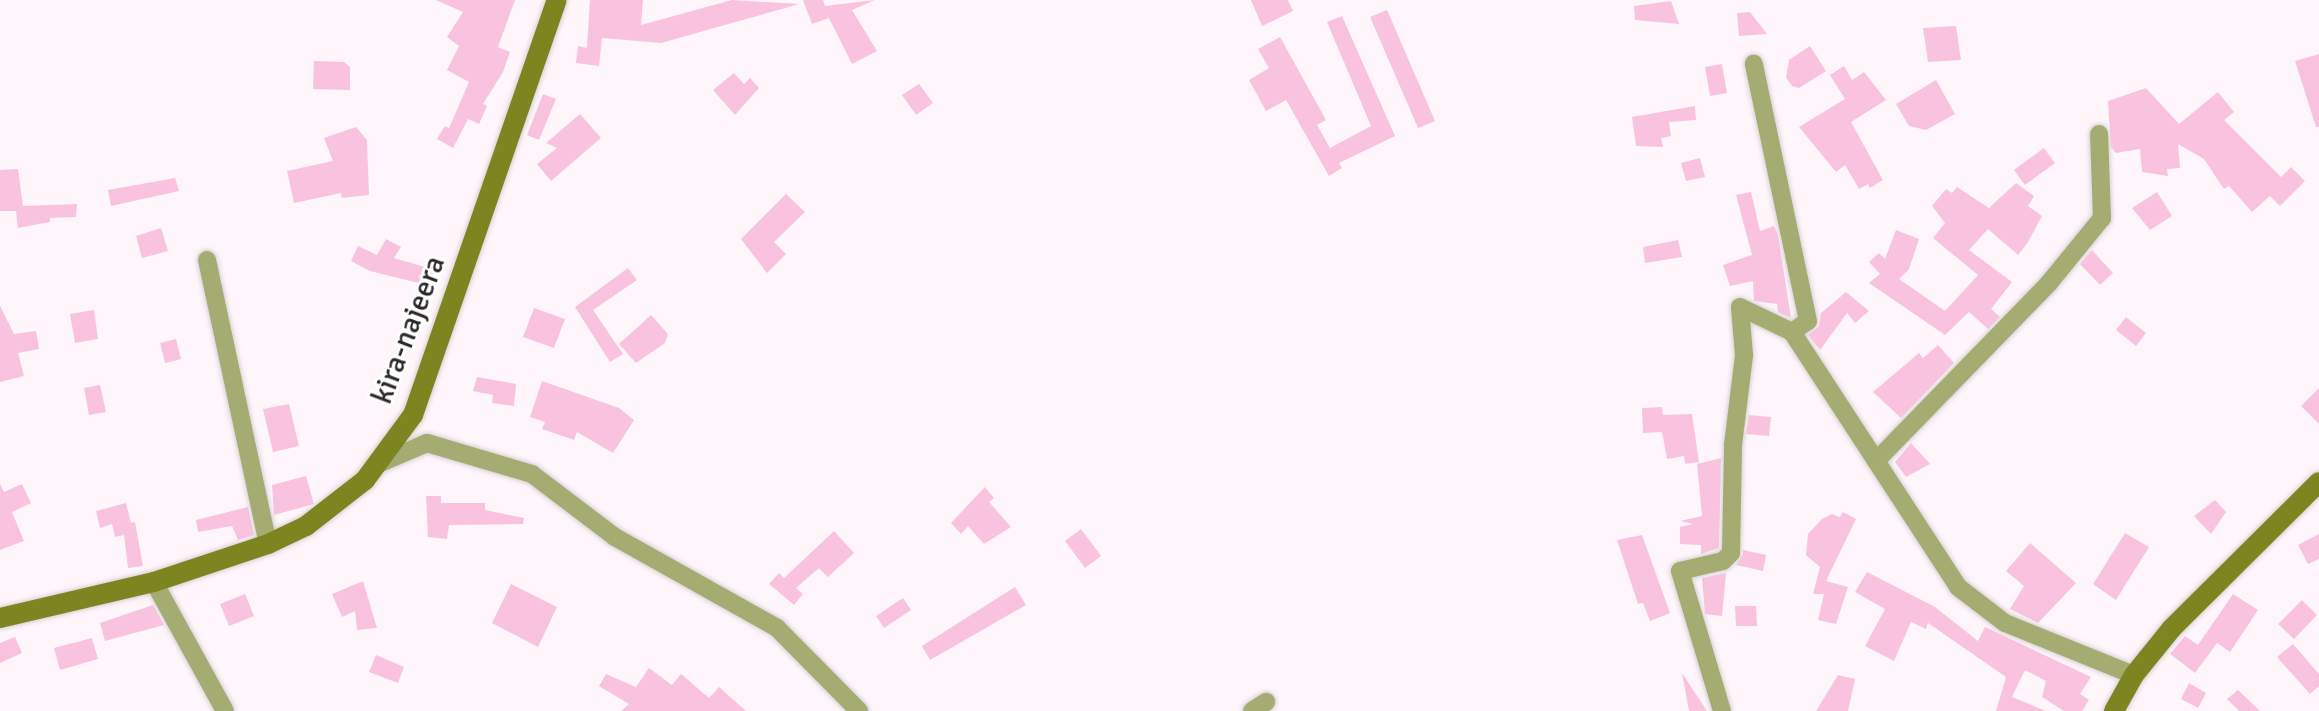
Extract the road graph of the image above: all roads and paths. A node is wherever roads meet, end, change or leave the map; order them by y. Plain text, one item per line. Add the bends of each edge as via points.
1 (557, 0) edge
2 (1754, 64) dead end
3 (2099, 134) dead end
4 (207, 260) dead end
5 (1792, 332) junction
6 (413, 415) junction
7 (427, 443) junction
8 (1876, 461) junction
9 (378, 464) junction
10 (2319, 482) edge
11 (268, 544) junction
12 (154, 582) junction
13 (0, 618) edge
14 (2134, 675) junction
15 (225, 711) edge
16 (859, 711) edge
17 (1722, 711) edge
18 (2114, 711) edge

1 - 6 street, kira-najeera
2 - 5 street via 1808,321
3 - 8 street via 2102,218 2049,283
4 - 11 street
5 - 8 street
5 - 17 street via 1740,307 1744,355 1733,445 1731,553 1723,561 1680,571
6 - 7 street
6 - 9 street, kira-najeera
7 - 9 street
7 - 16 street via 532,474 615,537 777,628
8 - 14 street via 1931,550 1981,608
9 - 11 street, kira-najeera via 335,506
10 - 14 street via 2226,571
11 - 12 street, kira-najeera
12 - 13 street, kira-najeera
12 - 15 street
14 - 18 street

